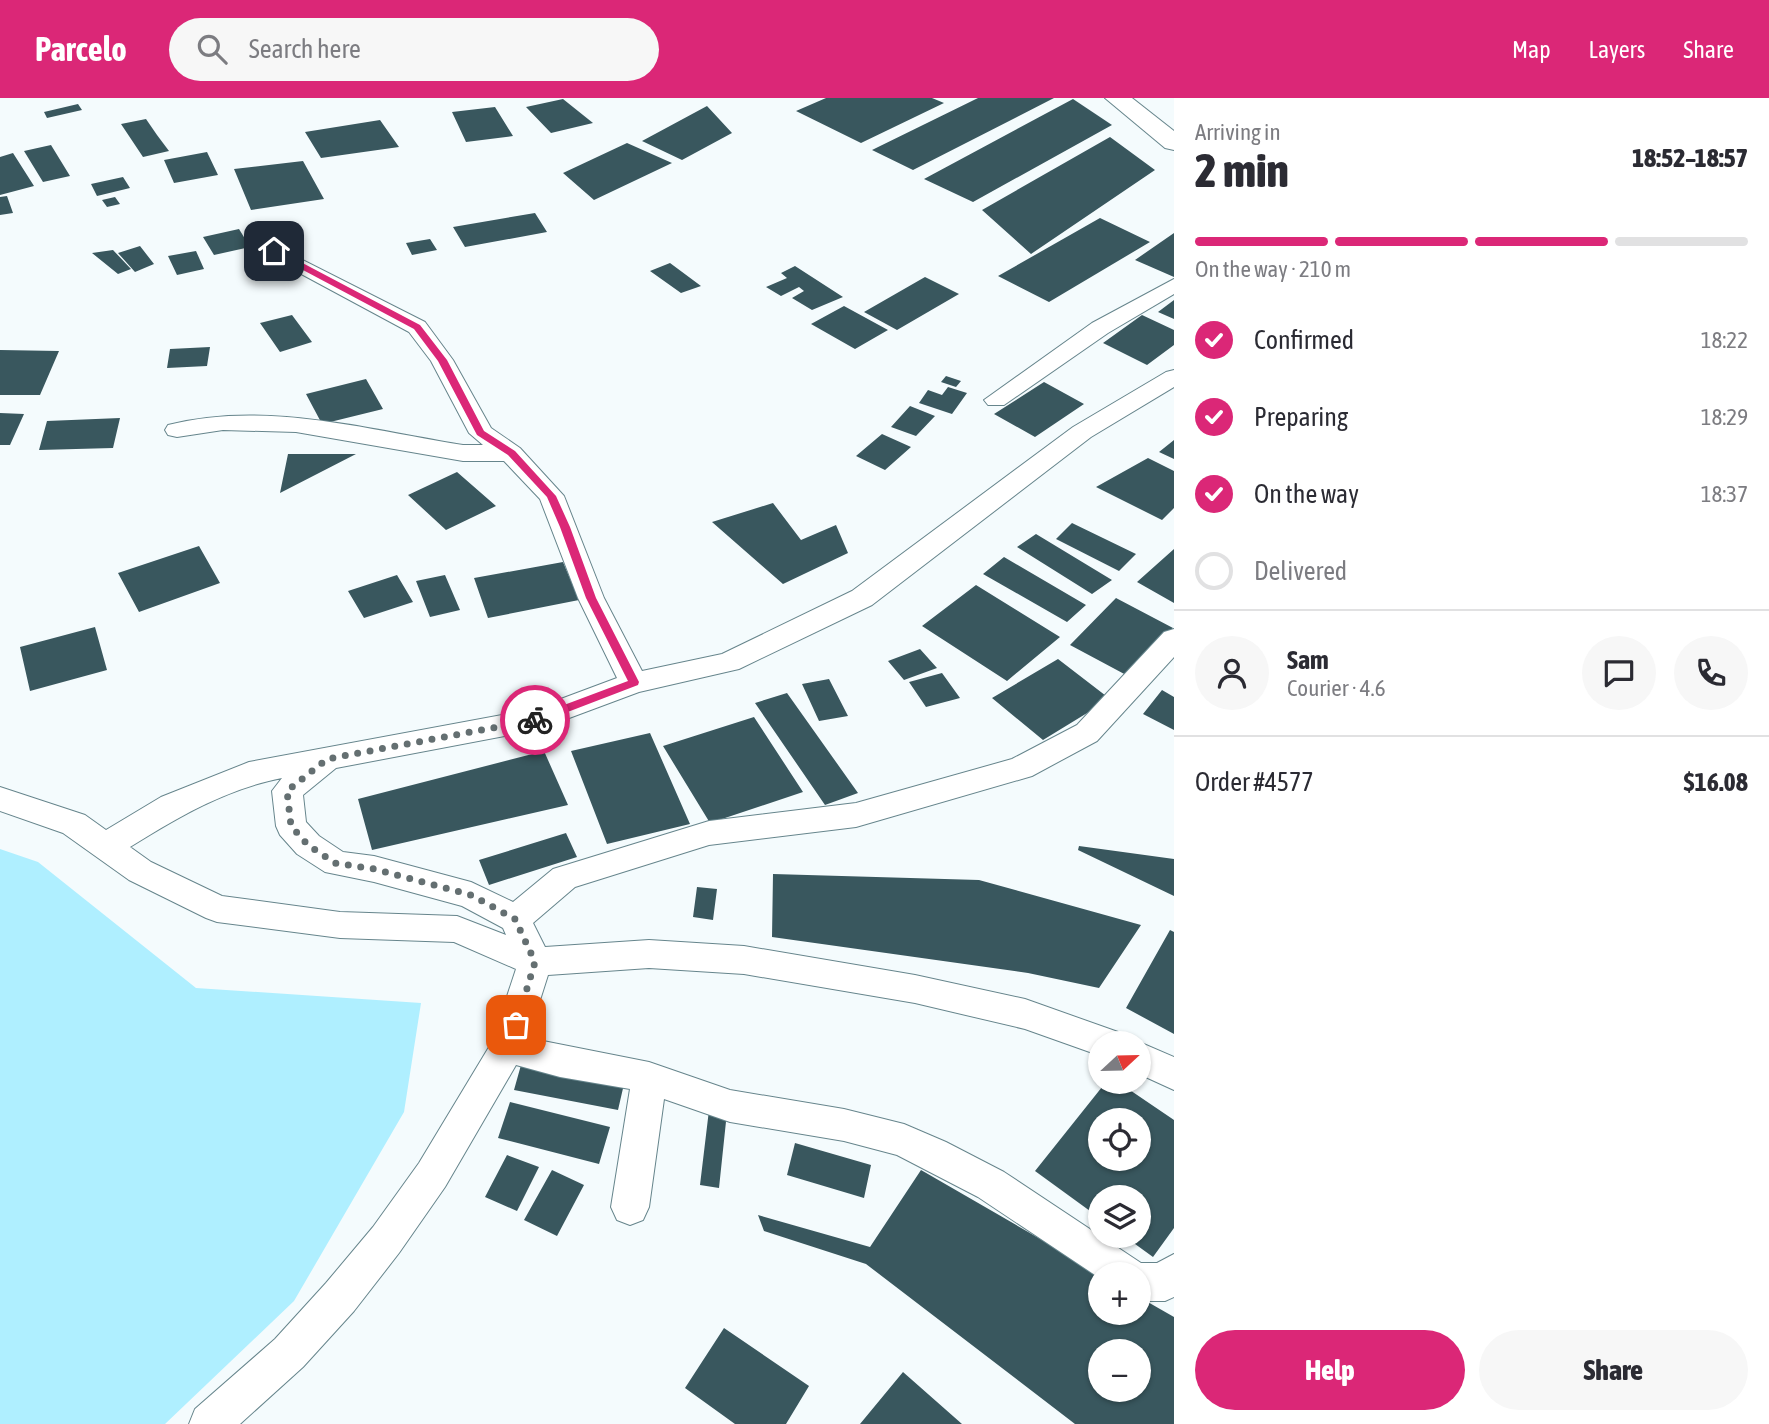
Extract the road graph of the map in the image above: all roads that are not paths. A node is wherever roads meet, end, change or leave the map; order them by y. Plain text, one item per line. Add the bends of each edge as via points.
1 (1117, 98) edge
2 (1174, 143) edge
3 (274, 251) dead end
4 (1174, 285) edge
5 (1174, 377) edge
6 (996, 400) dead end
7 (177, 430) dead end
8 (511, 453) junction
9 (1174, 639) edge
10 (634, 682) junction
11 (327, 759) junction
12 (0, 799) edge
13 (106, 846) junction
14 (515, 919) junction
15 (535, 962) junction
16 (1088, 1037) edge
17 (508, 1048) junction
18 (1152, 1063) edge
19 (1174, 1074) edge
20 (649, 1078) junction
21 (630, 1207) dead end
22 (1108, 1262) edge
23 (1174, 1273) edge
24 (1151, 1282) edge
25 (210, 1424) edge

1 - 2 main road
3 - 8 street via 417,327 442,360 481,433
4 - 6 street via 1100,328
5 - 10 street via 1082,432 862,598 729,663
7 - 8 street via 223,423 296,425 463,453
8 - 10 street via 551,496 591,598
9 - 14 street via 1087,733 1021,768 856,815 709,833 564,878
10 - 11 street via 537,719
11 - 13 street via 249,773 172,805
11 - 14 street via 287,791 291,826 308,845 335,863 471,895
12 - 13 street via 74,824
13 - 15 street via 140,871 217,909 340,925 457,929
14 - 15 street
15 - 16 street via 649,954 744,960 915,989 1013,1012
15 - 17 street
17 - 20 street
17 - 25 street via 432,1175 386,1240 289,1353
18 - 19 street
20 - 21 street
20 - 22 street via 704,1100 845,1124 904,1142 970,1172
23 - 24 street via 1165,1282

